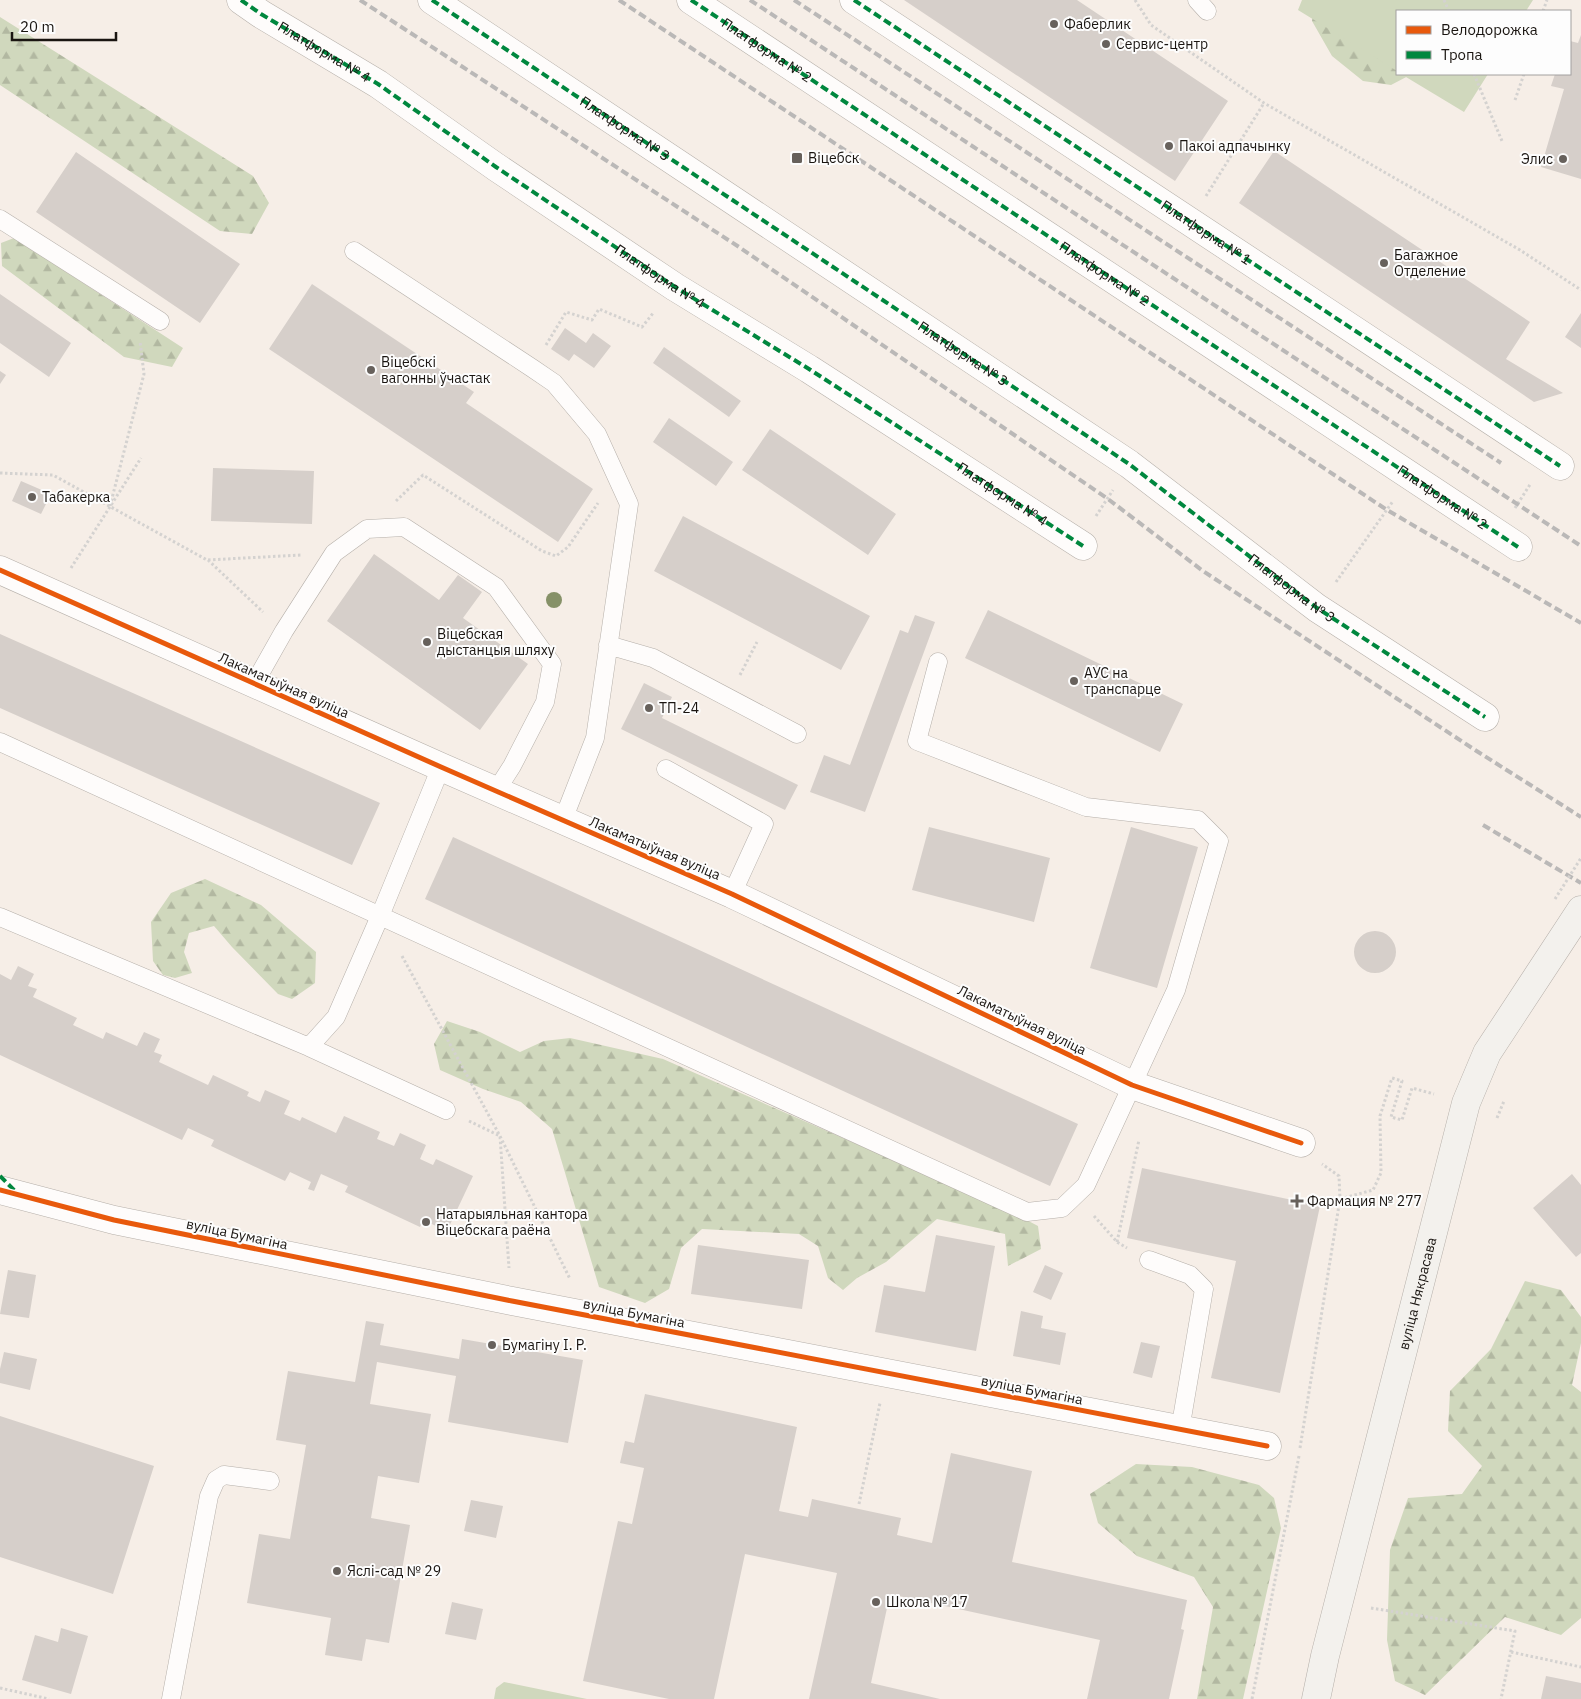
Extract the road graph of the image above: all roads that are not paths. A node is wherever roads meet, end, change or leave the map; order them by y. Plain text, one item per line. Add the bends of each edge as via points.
1 (241, 0) edge
2 (432, 0) edge
3 (691, 0) edge
4 (854, 0) edge
5 (0, 219) edge
6 (354, 250) dead end
7 (160, 321) dead end
8 (1554, 462) road end
9 (1508, 540) road end
10 (1080, 543) road end
11 (0, 570) edge
12 (608, 645) junction
13 (938, 662) dead end
14 (254, 684) junction
15 (1485, 716) dead end
16 (797, 734) dead end
17 (0, 742) edge
18 (441, 767) junction
19 (666, 769) dead end
20 (496, 791) junction
21 (563, 820) junction
22 (732, 894) junction
23 (1580, 912) edge
24 (380, 916) junction
25 (0, 917) edge
26 (309, 1047) junction
27 (1126, 1096) junction
28 (446, 1110) road end
29 (1301, 1143) dead end
30 (0, 1190) edge
31 (1149, 1260) road end
32 (1180, 1430) junction
33 (1267, 1446) road end
34 (270, 1481) dead end
35 (171, 1699) edge
36 (1316, 1699) edge

1 - 10 street, Платформа № 4 via 378,84 675,286
2 - 15 street, Платформа № 3 via 1129,464 1317,608
3 - 9 street, Платформа № 2
4 - 8 street, Платформа № 1
5 - 7 lane
6 - 12 lane via 554,383 597,434 629,504
11 - 14 street, Лакаматыўная вуліца
12 - 16 lane via 653,658
12 - 21 lane via 595,738
13 - 27 lane via 917,741 1086,808 1198,820 1219,841 1176,990
14 - 18 street, Лакаматыўная вуліца
14 - 20 lane via 334,553 367,529 404,527 496,587 552,664 545,702
17 - 24 lane
18 - 20 street, Лакаматыўная вуліца
18 - 24 lane
19 - 22 lane via 764,824
20 - 21 street, Лакаматыўная вуліца
21 - 22 street, Лакаматыўная вуліца
22 - 27 street, Лакаматыўная вуліца
23 - 36 main road, вуліца Някрасава via 1487,1053 1466,1103
24 - 26 lane via 336,1017
24 - 27 lane via 1027,1212 1062,1208 1086,1185
25 - 26 lane
26 - 28 lane
27 - 29 street, Лакаматыўная вуліца
30 - 32 street, вуліца Бумагіна via 114,1220 512,1301
31 - 32 lane via 1190,1275 1204,1289
32 - 33 street, вуліца Бумагіна
34 - 35 lane via 224,1475 216,1480 210,1496

